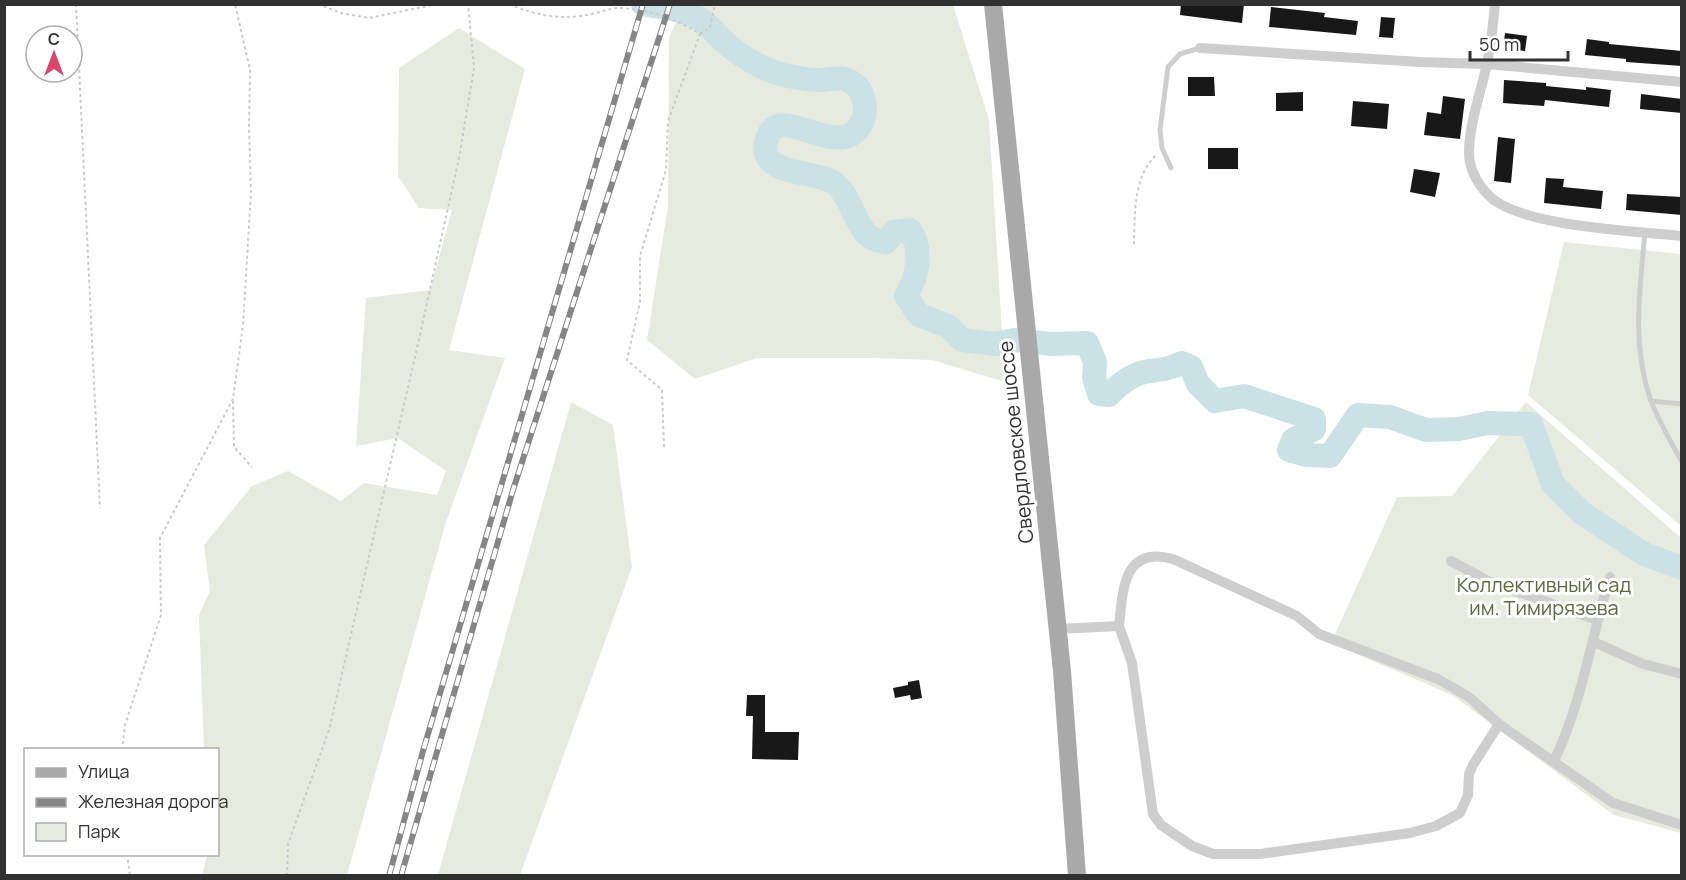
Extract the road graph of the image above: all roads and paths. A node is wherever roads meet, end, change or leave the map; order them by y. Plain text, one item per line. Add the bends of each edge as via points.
1 (76, 4) edge
2 (235, 4) edge
3 (318, 4) edge
4 (437, 4) edge
5 (468, 4) edge
6 (509, 4) edge
7 (715, 4) edge
8 (993, 4) edge
9 (1496, 4) edge
10 (700, 34) junction
11 (1200, 48) joint
12 (1487, 64) junction
13 (1682, 82) edge
14 (1162, 148) junction
15 (1171, 168) dead end
16 (1645, 232) junction
17 (1682, 236) edge
18 (1134, 244) dead end
19 (233, 399) junction
20 (1651, 400) junction
21 (1682, 404) edge
22 (664, 449) dead end
23 (1682, 462) edge
24 (252, 467) dead end
25 (99, 508) dead end
26 (1451, 561) dead end
27 (1610, 577) dead end
28 (1597, 620) junction
29 (1119, 626) junction
30 (1057, 629) junction
31 (1594, 642) junction
32 (1682, 675) edge
33 (1499, 724) junction
34 (122, 748) edge
35 (1554, 761) junction
36 (1682, 825) edge
37 (127, 856) edge
38 (130, 876) edge
39 (287, 876) edge
40 (1077, 876) edge

1 - 25 path
2 - 19 path via 250,70 252,193 243,325
3 - 4 path via 369,18
5 - 39 path via 474,68 459,158 329,730 288,844
6 - 10 path via 549,16 632,10 683,23
7 - 10 path via 710,28
8 - 30 main road, Свердловское шоссе
9 - 12 street
10 - 22 path via 668,121 666,170 640,256 640,302 627,360 662,390
11 - 12 street
11 - 14 lane via 1180,54 1168,67 1160,130
12 - 13 street
12 - 16 street via 1470,138 1469,156 1479,185 1494,200 1512,209 1571,224
14 - 15 lane
14 - 18 path via 1143,175 1135,205
16 - 17 street
16 - 20 lane via 1637,315 1643,374
19 - 24 path via 234,447
19 - 34 path via 159,538 161,615 125,725
20 - 21 lane
20 - 23 lane
26 - 28 street via 1488,581
27 - 28 street
28 - 31 street
29 - 30 street
29 - 33 street via 1130,570 1141,560 1159,555 1297,616 1319,634 1438,679 1469,697
29 - 33 street via 1132,663 1153,814 1161,825 1192,846 1213,854 1260,854 1399,834 1453,818 1464,806 1473,765
30 - 40 main road, Свердловское шоссе
31 - 32 street via 1643,664
31 - 35 street via 1566,736
33 - 35 street
35 - 36 street via 1613,803
37 - 38 path

